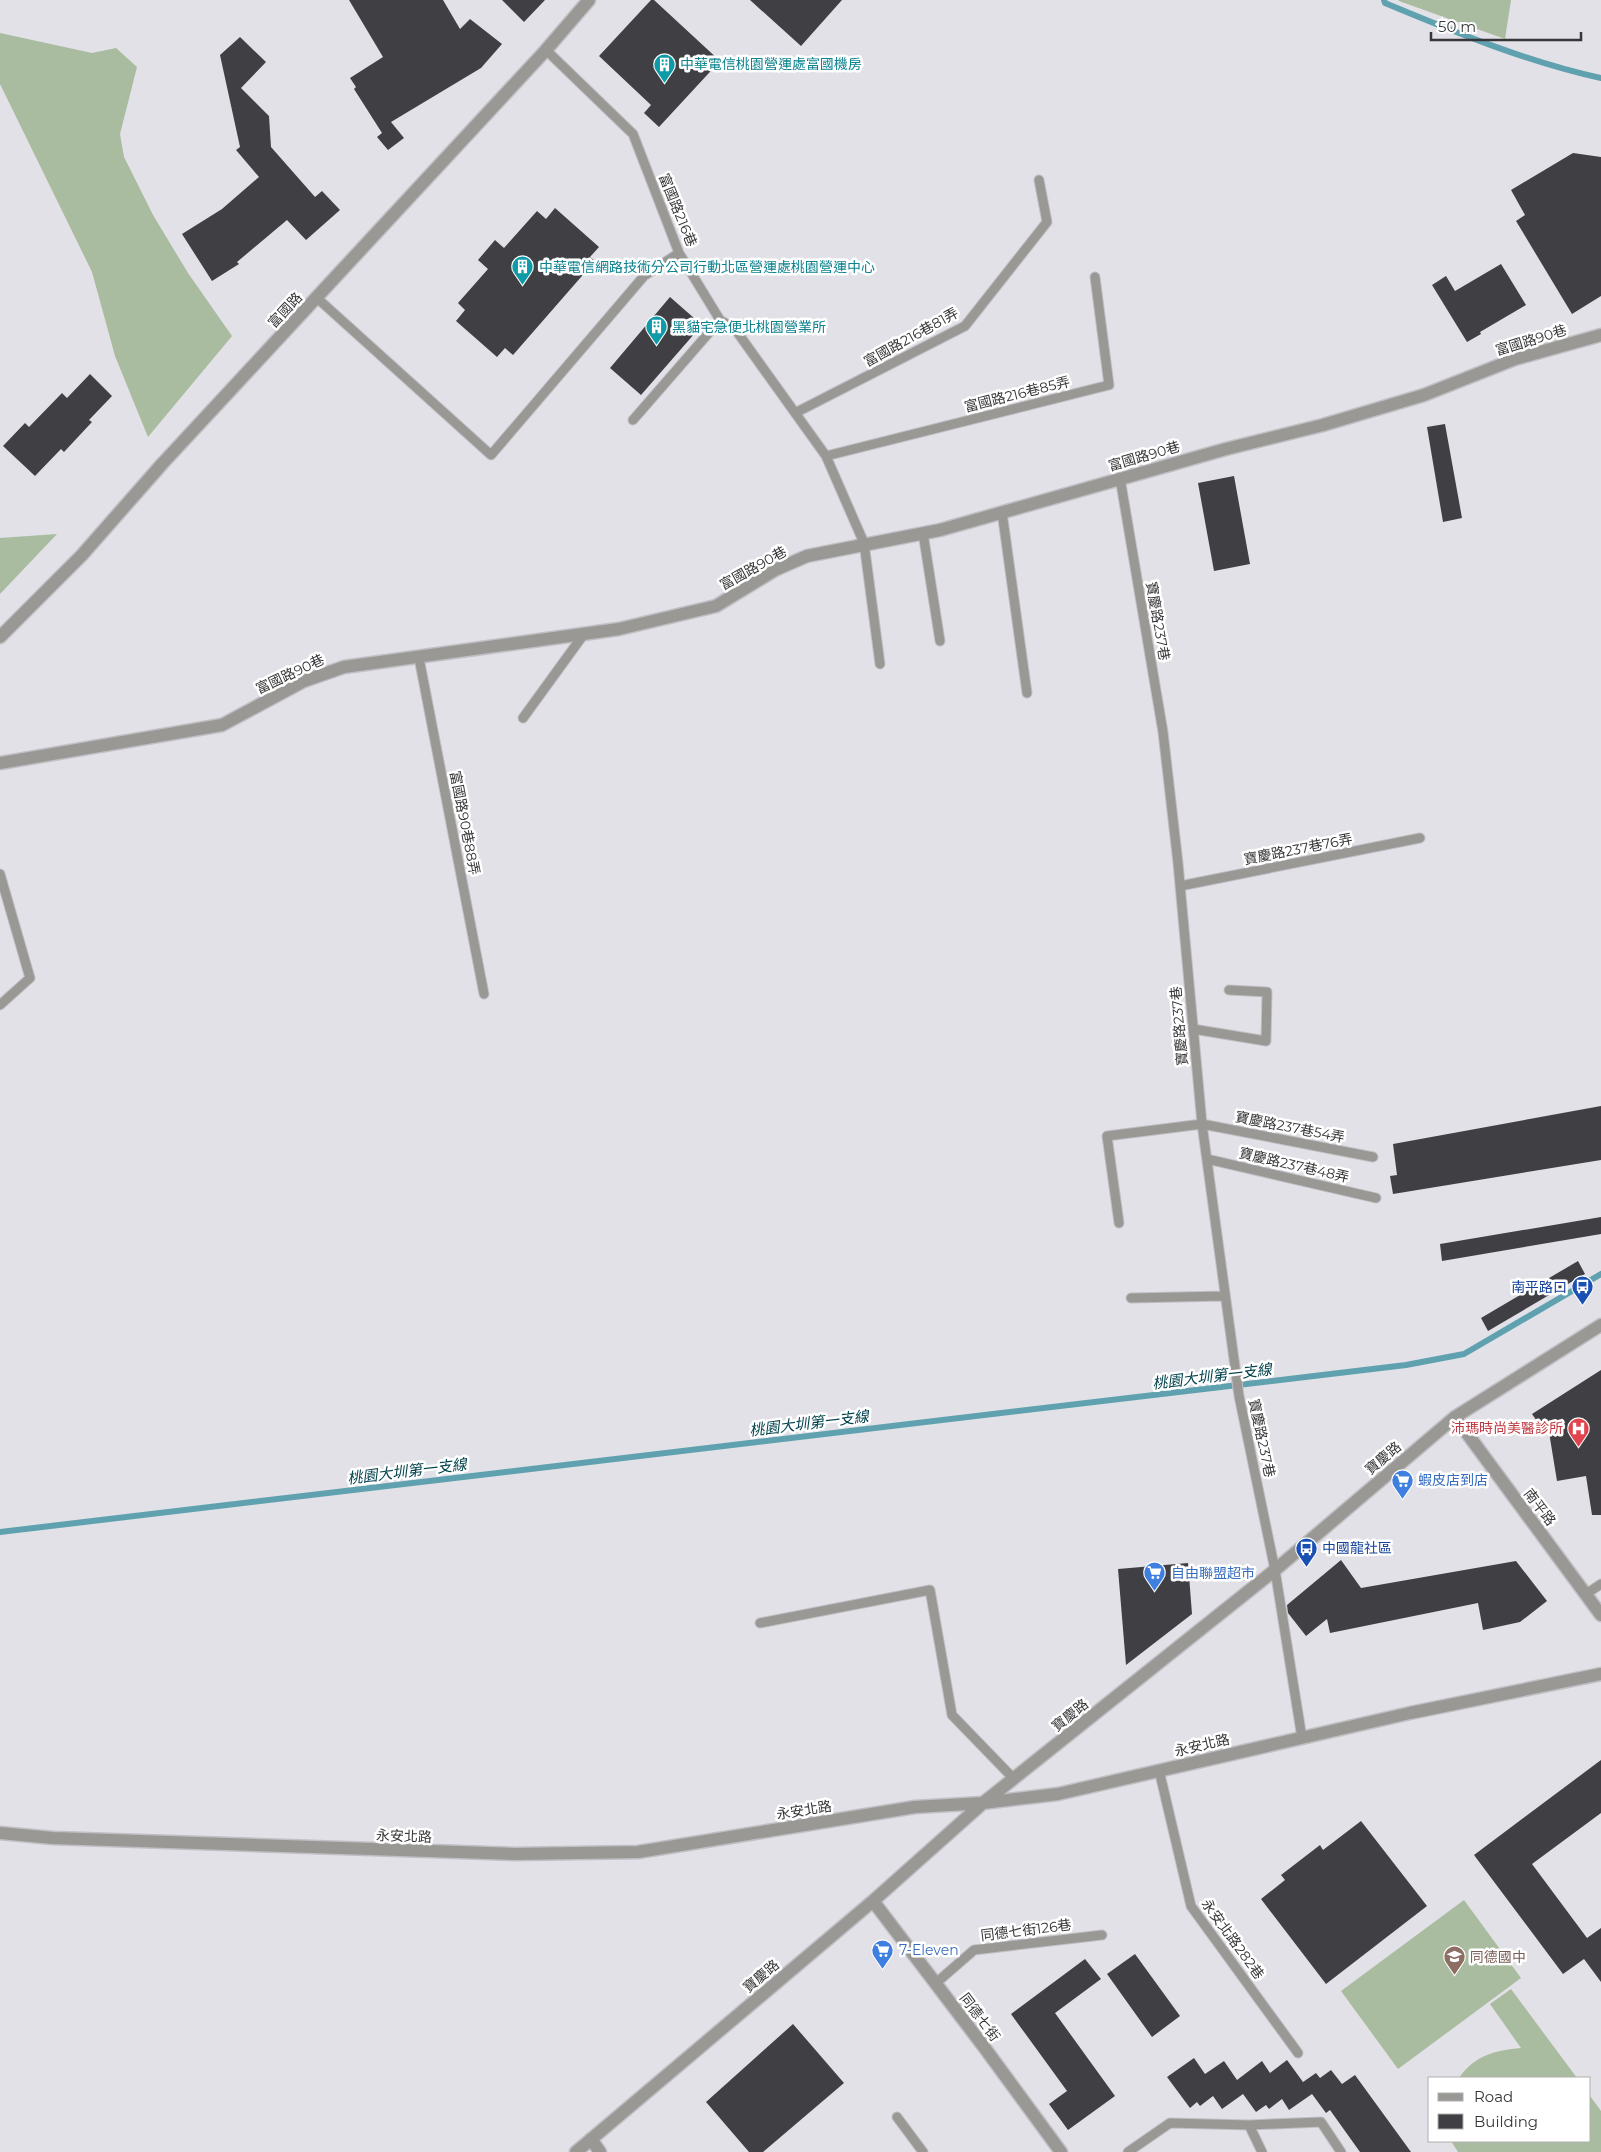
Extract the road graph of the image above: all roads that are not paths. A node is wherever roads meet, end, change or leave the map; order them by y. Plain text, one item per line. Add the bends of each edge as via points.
1 (589, 0) edge
2 (546, 50) junction
3 (1039, 180) dead end
4 (679, 254) junction
5 (1095, 278) dead end
6 (317, 298) junction
7 (720, 320) junction
8 (1601, 335) edge
9 (795, 413) junction
10 (633, 420) dead end
11 (826, 456) junction
12 (1120, 478) junction
13 (1002, 512) junction
14 (923, 533) junction
15 (864, 544) junction
16 (584, 634) junction
17 (0, 637) edge
18 (940, 641) dead end
19 (418, 658) junction
20 (880, 664) dead end
21 (1027, 693) dead end
22 (523, 718) dead end
23 (0, 763) edge
24 (1420, 838) dead end
25 (0, 874) edge
26 (1180, 886) junction
27 (1229, 990) dead end
28 (484, 994) dead end
29 (0, 1005) edge
30 (1193, 1029) junction
31 (1202, 1124) junction
32 (1373, 1158) dead end
33 (1206, 1159) junction
34 (1376, 1198) dead end
35 (1119, 1223) dead end
36 (1225, 1296) junction
37 (1131, 1298) dead end
38 (1601, 1325) edge
39 (1455, 1417) junction
40 (1275, 1570) junction
41 (1601, 1584) edge
42 (1586, 1594) junction
43 (1601, 1615) edge
44 (760, 1623) dead end
45 (1601, 1674) edge
46 (1302, 1738) junction
47 (1159, 1770) junction
48 (1014, 1779) junction
49 (983, 1803) junction
50 (0, 1833) edge
51 (873, 1901) junction
52 (1102, 1935) dead end
53 (936, 1983) junction
54 (1298, 2053) dead end
55 (897, 2117) dead end
56 (1249, 2126) junction
57 (591, 2139) junction
58 (576, 2152) edge
59 (600, 2152) edge
60 (923, 2152) edge
61 (1061, 2152) edge
62 (1128, 2152) edge
63 (1262, 2152) edge
64 (1341, 2152) edge

1 - 2 street, 富國路
2 - 4 lane, 富國路216巷 via 633,134
2 - 6 street, 富國路
3 - 9 lane, 富國路216巷81弄 via 1047,222 965,326
4 - 6 lane via 644,276 491,455
4 - 7 lane, 富國路216巷
5 - 11 lane, 富國路216巷85弄 via 1109,385
6 - 17 street, 富國路 via 82,555
7 - 9 lane, 富國路216巷 via 736,329
7 - 10 lane
8 - 12 street, 富國路90巷 via 1515,359 1424,395
9 - 11 lane, 富國路216巷
11 - 15 lane, 富國路216巷
12 - 13 street, 富國路90巷
12 - 26 lane, 寶慶路237巷 via 1163,732
13 - 14 street, 富國路90巷
13 - 21 lane
14 - 15 street, 富國路90巷
14 - 18 lane
15 - 16 street, 富國路90巷 via 807,556 774,570 716,606 619,630
15 - 20 lane, 富國路216巷
16 - 19 street, 富國路90巷
16 - 22 lane
19 - 23 street, 富國路90巷 via 344,667 304,681 222,725
19 - 28 lane, 富國路90巷88弄
24 - 26 lane, 寶慶路237巷76弄
25 - 29 lane via 30,978
26 - 30 lane, 寶慶路237巷
27 - 30 lane via 1267,992 1266,1041
30 - 31 lane, 寶慶路237巷
31 - 32 lane, 寶慶路237巷54弄
31 - 33 lane, 寶慶路237巷
31 - 35 lane, 寶慶路237巷54弄 via 1107,1136
33 - 34 lane, 寶慶路237巷48弄
33 - 36 lane, 寶慶路237巷
36 - 37 lane
36 - 40 lane, 寶慶路237巷 via 1239,1396
38 - 39 street, 寶慶路
39 - 40 street, 寶慶路
39 - 42 street, 南平路
40 - 46 lane, 寶慶路237巷
40 - 48 street, 寶慶路
41 - 42 lane
42 - 43 street, 南平路
44 - 48 lane via 930,1590 952,1715
45 - 46 street, 永安北路
46 - 47 street, 永安北路
47 - 49 street, 永安北路 via 1058,1794
47 - 54 lane, 永安北路282巷 via 1190,1906
48 - 49 street, 寶慶路
49 - 50 street, 永安北路 via 916,1808 638,1852 515,1854 53,1838
49 - 51 street, 寶慶路
51 - 53 street, 同德七街
51 - 57 street, 寶慶路
52 - 53 lane, 同德七街126巷 via 974,1950
53 - 61 street, 同德七街
55 - 60 lane
56 - 62 lane via 1170,2123
56 - 63 lane
56 - 64 lane via 1321,2122
57 - 58 street, 寶慶路
57 - 59 street

